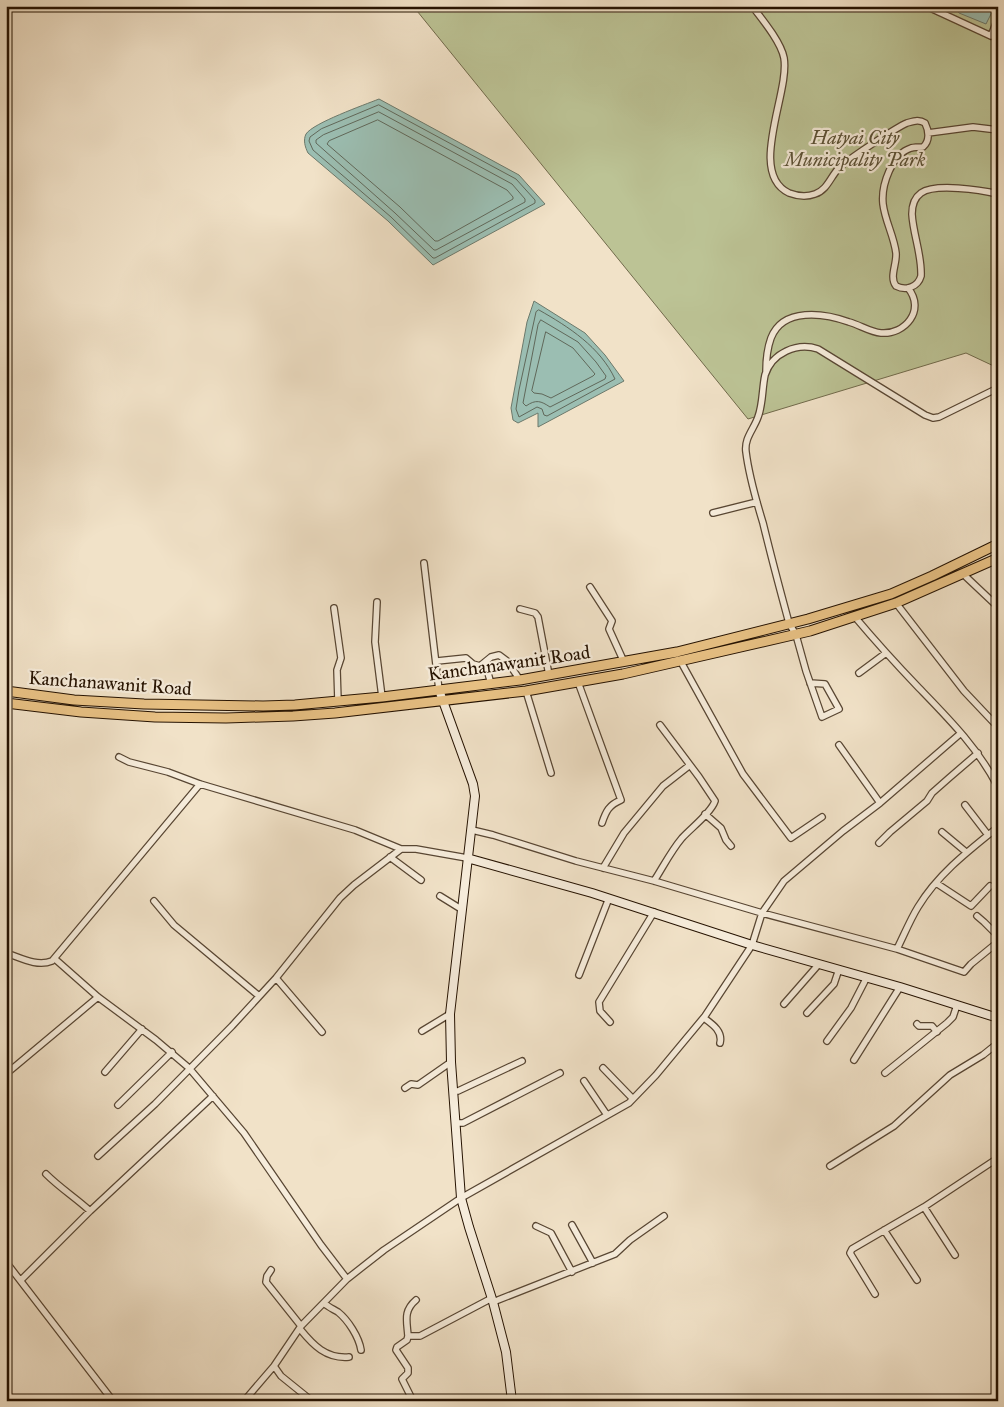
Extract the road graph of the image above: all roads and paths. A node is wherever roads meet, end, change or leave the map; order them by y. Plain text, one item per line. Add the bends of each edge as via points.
1 (752, 6) edge
2 (926, 6) edge
3 (998, 18) edge
4 (991, 36) junction
5 (998, 40) edge
6 (998, 130) edge
7 (928, 133) junction
8 (998, 194) edge
9 (908, 288) junction
10 (765, 376) junction
11 (998, 388) edge
12 (757, 502) junction
13 (713, 513) dead end
14 (998, 544) edge
15 (998, 558) edge
16 (424, 563) dead end
17 (963, 574) junction
18 (590, 587) dead end
19 (377, 602) dead end
20 (896, 603) junction
21 (998, 607) edge
22 (334, 608) dead end
23 (520, 609) dead end
24 (855, 617) junction
25 (789, 623) junction
26 (796, 635) junction
27 (886, 653) junction
28 (437, 661) junction
29 (485, 662) junction
30 (624, 662) junction
31 (681, 662) junction
32 (859, 673) dead end
33 (549, 675) junction
34 (520, 680) junction
35 (578, 682) junction
36 (810, 683) junction
37 (491, 684) junction
38 (439, 690) junction
39 (526, 690) junction
40 (6, 691) edge
41 (382, 697) junction
42 (444, 700) junction
43 (338, 701) junction
44 (6, 703) edge
45 (660, 725) dead end
46 (998, 727) edge
47 (961, 733) junction
48 (839, 745) dead end
49 (978, 753) junction
50 (119, 757) dead end
51 (690, 764) junction
52 (551, 773) dead end
53 (200, 784) junction
54 (998, 787) edge
55 (880, 803) junction
56 (966, 805) dead end
57 (705, 814) junction
58 (822, 817) dead end
59 (602, 823) dead end
60 (998, 827) edge
61 (472, 830) junction
62 (942, 832) dead end
63 (988, 835) junction
64 (879, 843) dead end
65 (731, 846) dead end
66 (401, 849) junction
67 (966, 852) junction
68 (390, 857) junction
69 (467, 858) junction
70 (603, 868) junction
71 (421, 880) dead end
72 (654, 881) junction
73 (936, 883) junction
74 (990, 886) dead end
75 (440, 896) dead end
76 (608, 898) junction
77 (154, 901) dead end
78 (461, 909) junction
79 (654, 912) junction
80 (762, 913) junction
81 (977, 916) dead end
82 (998, 936) edge
83 (998, 942) edge
84 (752, 945) junction
85 (897, 949) junction
86 (6, 953) edge
87 (55, 959) junction
88 (819, 964) junction
89 (839, 969) junction
90 (579, 975) dead end
91 (867, 977) junction
92 (276, 978) junction
93 (900, 987) junction
94 (259, 996) junction
95 (98, 997) junction
96 (784, 1004) dead end
97 (957, 1005) junction
98 (807, 1013) dead end
99 (450, 1014) junction
100 (704, 1018) junction
101 (998, 1018) edge
102 (610, 1022) dead end
103 (917, 1024) dead end
104 (142, 1029) junction
105 (322, 1032) dead end
106 (422, 1032) dead end
107 (937, 1032) junction
108 (827, 1041) dead end
109 (720, 1043) dead end
110 (998, 1043) edge
111 (172, 1052) junction
112 (854, 1060) dead end
113 (522, 1061) dead end
114 (451, 1062) junction
115 (189, 1068) junction
116 (602, 1068) dead end
117 (105, 1072) dead end
118 (560, 1073) dead end
119 (886, 1073) dead end
120 (6, 1074) edge
121 (584, 1080) dead end
122 (405, 1088) dead end
123 (454, 1091) junction
124 (213, 1096) junction
125 (633, 1099) junction
126 (118, 1105) dead end
127 (607, 1115) junction
128 (456, 1123) junction
129 (98, 1156) dead end
130 (998, 1158) edge
131 (830, 1166) dead end
132 (46, 1174) dead end
133 (461, 1198) junction
134 (924, 1207) junction
135 (90, 1211) junction
136 (664, 1216) dead end
137 (572, 1225) dead end
138 (536, 1226) dead end
139 (884, 1230) junction
140 (955, 1255) dead end
141 (6, 1262) edge
142 (593, 1263) junction
143 (9, 1270) edge
144 (271, 1270) dead end
145 (572, 1272) junction
146 (348, 1279) junction
147 (20, 1280) junction
148 (917, 1280) dead end
149 (876, 1294) dead end
150 (416, 1300) dead end
151 (492, 1300) junction
152 (324, 1303) junction
153 (300, 1327) junction
154 (408, 1336) junction
155 (361, 1350) dead end
156 (349, 1357) dead end
157 (274, 1366) junction
158 (315, 1400) edge
159 (113, 1401) edge
160 (244, 1401) edge
161 (413, 1401) edge
162 (512, 1401) edge

1 - 7 street via 784,56 770,165 774,181 784,190 798,196 817,194 841,166 908,123 922,121
2 - 4 street
3 - 4 street
4 - 5 street
6 - 7 street via 973,127
7 - 9 street via 925,146 907,150 893,164 883,198 896,252 893,280 898,288
8 - 9 street via 945,188 920,193 914,202 912,215 921,274 920,280
9 - 10 street via 916,303 915,312 907,323 890,333 879,333 824,316 792,317 776,328 771,338
10 - 11 street via 785,352 811,346 933,418
10 - 12 street via 758,416 745,444
12 - 13 street
12 - 25 street
14 - 25 main road, Kanchanawanit Road via 891,594
15 - 17 main road, Kanchanawanit Road
16 - 28 street
17 - 20 main road, Kanchanawanit Road
17 - 21 street
18 - 30 street via 612,621 609,629
19 - 41 street via 375,642
20 - 24 main road, Kanchanawanit Road
20 - 46 street via 964,691
22 - 43 street via 340,658
23 - 33 street via 537,615
24 - 26 main road, Kanchanawanit Road
24 - 27 street
25 - 26 street
25 - 30 main road, Kanchanawanit Road
26 - 31 main road, Kanchanawanit Road
26 - 36 street
27 - 32 street
27 - 47 street
28 - 29 street via 466,658 478,666
28 - 38 street
29 - 34 street via 493,656 501,656
29 - 37 street
30 - 33 main road, Kanchanawanit Road
31 - 35 main road, Kanchanawanit Road
31 - 58 street via 743,774 791,838
33 - 34 main road, Kanchanawanit Road
34 - 37 main road, Kanchanawanit Road
35 - 39 main road, Kanchanawanit Road
35 - 59 street via 621,800 611,804
36 - 36 street via 822,717 839,710 825,684
37 - 38 main road, Kanchanawanit Road
38 - 41 main road, Kanchanawanit Road
38 - 42 street
39 - 42 main road, Kanchanawanit Road
39 - 52 street
40 - 43 main road, Kanchanawanit Road via 74,700 144,704 271,706
41 - 43 main road, Kanchanawanit Road
42 - 44 main road, Kanchanawanit Road via 327,713 226,718 80,712
42 - 61 street via 474,788
45 - 51 street
47 - 49 street
47 - 55 street
48 - 55 street
49 - 54 street
49 - 64 street
50 - 53 street
51 - 57 street via 715,800
51 - 70 street via 663,786 624,833
53 - 66 street via 355,830
53 - 87 street
55 - 80 street via 792,873 779,886
56 - 63 street
57 - 65 street via 721,828
57 - 72 street via 681,840
60 - 63 street
61 - 69 street
61 - 70 street
62 - 67 street
63 - 67 street
66 - 68 street
66 - 69 street
67 - 73 street
68 - 71 street
68 - 92 street via 340,898
69 - 76 street
69 - 78 street
70 - 72 street
72 - 80 street
73 - 74 street via 971,906
73 - 85 street via 918,907
75 - 78 street
76 - 79 street
76 - 90 street
77 - 94 street via 174,925
78 - 99 street
79 - 84 street
79 - 102 street via 599,1002 600,1011
80 - 84 street
80 - 85 street
81 - 82 street
83 - 85 street via 964,972
84 - 88 street
84 - 100 street
86 - 87 street via 38,964
87 - 95 street
88 - 89 street
88 - 96 street
89 - 91 street
89 - 98 street via 834,984
91 - 93 street
91 - 108 street via 851,1008
92 - 94 street
92 - 105 street
93 - 97 street
93 - 112 street
94 - 115 street
95 - 104 street
95 - 120 street
97 - 101 street
97 - 107 street via 953,1017
99 - 106 street
99 - 114 street
100 - 109 street via 718,1031
100 - 125 street
103 - 107 street via 932,1026
104 - 111 street
104 - 117 street
107 - 119 street
110 - 131 street via 950,1076 894,1126
111 - 115 street
111 - 126 street
113 - 123 street
114 - 122 street via 418,1085 411,1084
114 - 123 street
115 - 124 street
115 - 129 street
116 - 125 street
118 - 128 street via 462,1123
121 - 127 street
123 - 128 street
124 - 135 street
124 - 146 street via 244,1133
125 - 127 street
127 - 133 street
128 - 133 street
130 - 134 street
132 - 135 street
133 - 146 street via 384,1250
133 - 151 street
134 - 139 street
134 - 140 street
135 - 147 street
136 - 142 street via 615,1254
137 - 142 street
138 - 145 street via 551,1233
139 - 148 street
139 - 149 street via 852,1248 850,1253
141 - 143 street
142 - 145 street
143 - 147 street
144 - 153 street via 267,1284
145 - 151 street
146 - 152 street
147 - 159 street
150 - 154 street via 407,1312
151 - 154 street via 420,1336
151 - 162 street via 506,1352
152 - 153 street
152 - 155 street via 339,1313 355,1333
153 - 156 street via 314,1345 327,1354
153 - 157 street
154 - 161 street via 396,1348 408,1368 402,1379
157 - 158 street via 281,1376
157 - 160 street

